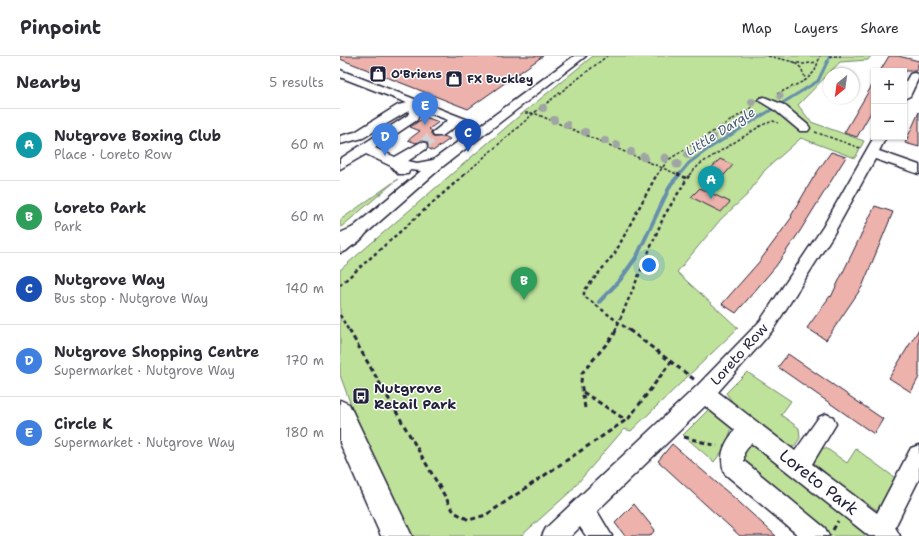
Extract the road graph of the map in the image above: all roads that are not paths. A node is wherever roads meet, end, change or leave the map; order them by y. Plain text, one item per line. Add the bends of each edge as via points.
1 (581, 56) edge
2 (340, 73) edge
3 (914, 76) dead end
4 (907, 90) edge
5 (907, 97) edge
6 (764, 100) road end
7 (916, 100) dead end
8 (421, 104) junction
9 (458, 119) junction
10 (804, 128) road end
11 (484, 130) junction
12 (438, 133) tunnel mouth
13 (343, 138) edge
14 (876, 145) edge
15 (421, 146) tunnel mouth
16 (365, 148) junction
17 (396, 163) junction
18 (437, 164) junction
19 (340, 165) edge
20 (919, 170) edge
21 (407, 189) junction
22 (348, 238) edge
23 (340, 247) edge
24 (704, 393) junction
25 (340, 413) edge
26 (826, 424) dead end
27 (749, 428) junction
28 (919, 456) edge
29 (798, 466) junction
30 (582, 510) junction
31 (885, 533) edge
32 (397, 536) edge
33 (554, 536) edge
34 (600, 536) edge
35 (816, 536) edge

1 - 11 street
2 - 8 street
3 - 4 street
5 - 7 street
6 - 10 street via 780,108
8 - 9 street
8 - 13 street via 402,108
8 - 16 street via 413,117
9 - 11 street
9 - 12 street
11 - 18 street
14 - 20 street
14 - 24 street, Loreto Row via 828,231 766,326
15 - 17 street
16 - 17 street
16 - 19 street
17 - 18 street via 417,167
17 - 21 street via 402,170
18 - 21 street
21 - 22 street
22 - 23 street
24 - 27 street, Loreto Park
24 - 30 street, Loreto Row
25 - 32 main road
26 - 29 street
27 - 29 street, Loreto Park
27 - 35 street via 733,450 733,466
28 - 31 street
29 - 31 street, Loreto Park
30 - 33 street, Loreto Row
30 - 34 street

